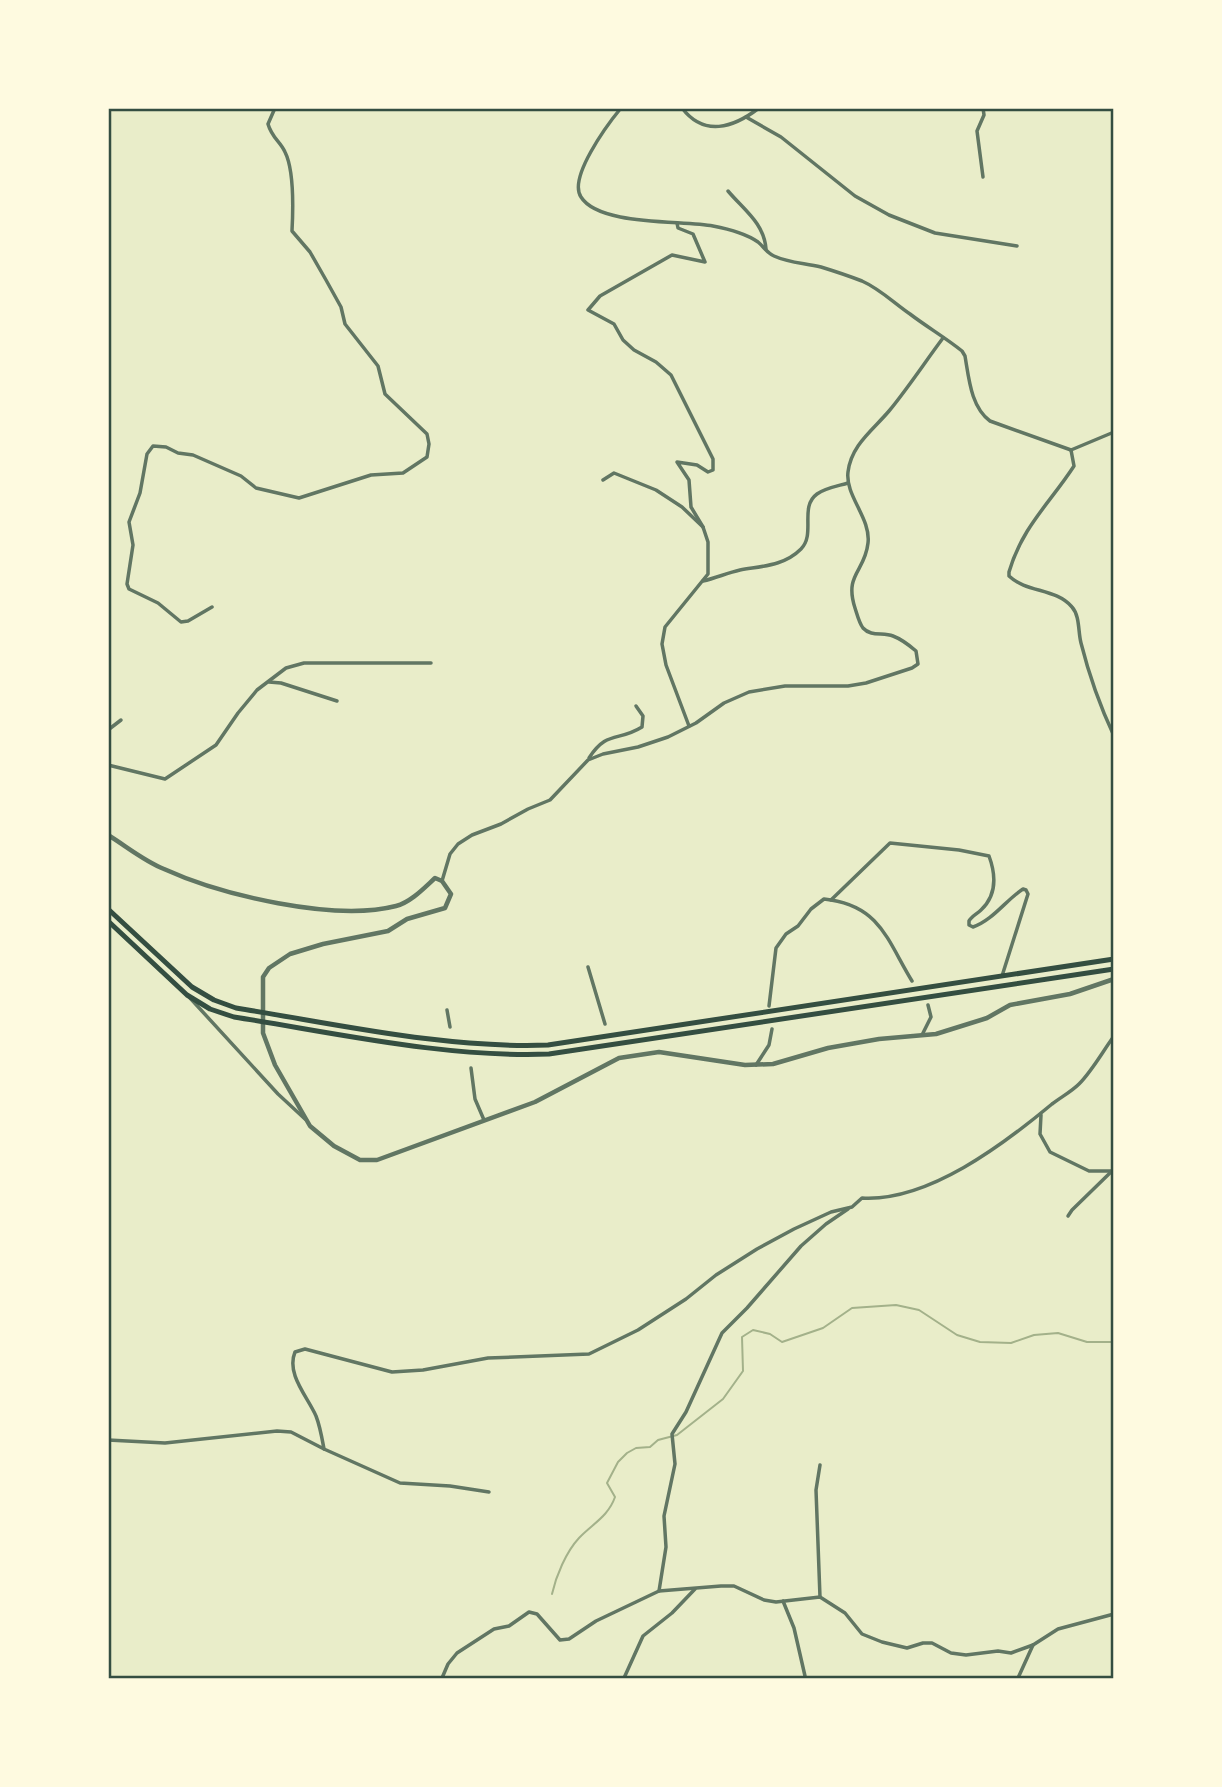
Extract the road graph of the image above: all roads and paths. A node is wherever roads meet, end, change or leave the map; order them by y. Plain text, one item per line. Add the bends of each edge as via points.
1 (275, 108) edge
2 (621, 108) edge
3 (682, 108) edge
4 (759, 108) edge
5 (983, 108) edge
6 (746, 117) junction
7 (983, 177) dead end
8 (728, 191) dead end
9 (677, 223) junction
10 (1017, 246) dead end
11 (766, 251) junction
12 (943, 338) junction
13 (1114, 432) edge
14 (1071, 450) junction
15 (603, 480) dead end
16 (848, 483) junction
17 (703, 527) junction
18 (703, 581) junction
19 (212, 607) dead end
20 (431, 663) dead end
21 (269, 682) junction
22 (337, 701) dead end
23 (636, 706) dead end
24 (121, 720) dead end
25 (689, 726) junction
26 (108, 730) edge
27 (1114, 736) edge
28 (588, 760) junction
29 (108, 765) edge
30 (108, 835) edge
31 (442, 881) junction
32 (831, 900) junction
33 (108, 909) edge
34 (108, 921) edge
35 (1114, 959) edge
36 (588, 967) dead end
37 (1114, 969) edge
38 (1002, 976) junction
39 (1114, 979) edge
40 (912, 981) dead end
41 (185, 993) junction
42 (928, 1005) dead end
43 (769, 1006) dead end
44 (447, 1010) dead end
45 (605, 1024) dead end
46 (450, 1027) dead end
47 (772, 1029) dead end
48 (922, 1036) junction
49 (1114, 1036) edge
50 (615, 1051) dead end
51 (619, 1058) junction
52 (756, 1065) junction
53 (471, 1068) dead end
54 (1041, 1113) junction
55 (484, 1120) junction
56 (307, 1121) junction
57 (1113, 1171) edge
58 (852, 1207) junction
59 (1069, 1216) dead end
60 (108, 1440) edge
61 (324, 1449) junction
62 (820, 1465) dead end
63 (489, 1492) dead end
64 (696, 1588) junction
65 (659, 1591) junction
66 (820, 1597) junction
67 (783, 1601) junction
68 (1114, 1614) edge
69 (1033, 1645) junction
70 (805, 1676) dead end
71 (442, 1678) edge
72 (624, 1678) edge
73 (1018, 1678) edge

1 - 19 street via 268,124 288,163 292,232 310,252 341,307 345,324 378,366 385,394 427,434 429,444 427,457 403,473 371,475 299,498 256,488 241,476 193,456 153,446 129,522 133,545 127,584 181,622
2 - 9 street via 589,155 578,191 585,203 607,214
3 - 6 street via 707,127
4 - 6 street
5 - 7 street via 977,131
6 - 10 street via 782,137 855,196 889,215 935,233
8 - 11 street via 756,219 765,236
9 - 11 street via 733,230
9 - 17 street via 678,228 693,234 705,262 672,255 600,296 588,310 614,324 623,340 656,362 678,387 713,459 713,470 708,472 677,462 689,480 691,508
11 - 12 street via 863,282
12 - 14 street via 965,356 974,399 984,416
12 - 16 street via 861,440 853,454
13 - 14 street
14 - 27 street via 1074,466 1028,527 1009,576 1072,606 1095,689
15 - 17 street via 614,473 656,490
16 - 18 street via 819,492 811,500 808,534 793,555 770,566
16 - 25 street via 868,542 850,584 861,626 908,645 916,651 918,664 848,686 785,686 749,692
17 - 18 street via 709,553
18 - 25 street via 665,626 662,644
20 - 21 street via 304,663 286,668
21 - 22 street
21 - 29 street via 257,690 216,745 165,779
23 - 28 street via 643,716 642,727 611,737
24 - 26 street
25 - 28 street via 668,737
28 - 31 street via 550,800 457,844
30 - 31 street via 163,869 239,895 301,906 357,911 398,906 435,878
31 - 56 street via 451,894 445,908 407,919 388,931 290,954 263,978 263,1033 275,1065
32 - 38 street via 890,844 989,856 995,880 992,893 969,925 978,925 1023,889 1028,894
32 - 40 street via 849,903 874,919
32 - 43 street via 824,899 811,909 776,948
33 - 38 main road via 192,987 236,1008 442,1040 515,1046 548,1045
34 - 41 main road
35 - 38 main road
36 - 45 street
37 - 41 main road via 514,1056 234,1017
39 - 48 street via 1070,994 1010,1005 987,1018
41 - 56 street
42 - 48 street via 931,1017
44 - 46 street
47 - 52 street via 769,1045
48 - 52 street via 879,1039
49 - 54 street via 1079,1084
50 - 51 street
51 - 52 street via 659,1052
51 - 55 street via 535,1102
53 - 55 street via 475,1099
54 - 57 street via 1040,1134 1050,1152 1089,1171
54 - 58 street via 934,1185 862,1198
55 - 56 street via 377,1160 360,1160 334,1146
57 - 59 street
58 - 61 street via 794,1229 716,1275 638,1330 589,1354 488,1358 392,1372 305,1349 295,1352 293,1372 317,1418
58 - 65 street via 801,1245 722,1333 672,1436 675,1464 664,1516 666,1547
60 - 61 street via 165,1443 277,1431 292,1432
61 - 63 street via 400,1483
62 - 66 street via 816,1490
64 - 65 street
64 - 67 street via 734,1586 764,1600
64 - 72 street via 643,1636
65 - 71 street via 569,1639 560,1640 537,1614 529,1612 457,1653
66 - 67 street
66 - 69 street via 845,1613 862,1634 898,1647 932,1643 966,1655 1011,1653
67 - 70 street
68 - 69 street via 1058,1629
69 - 73 street

